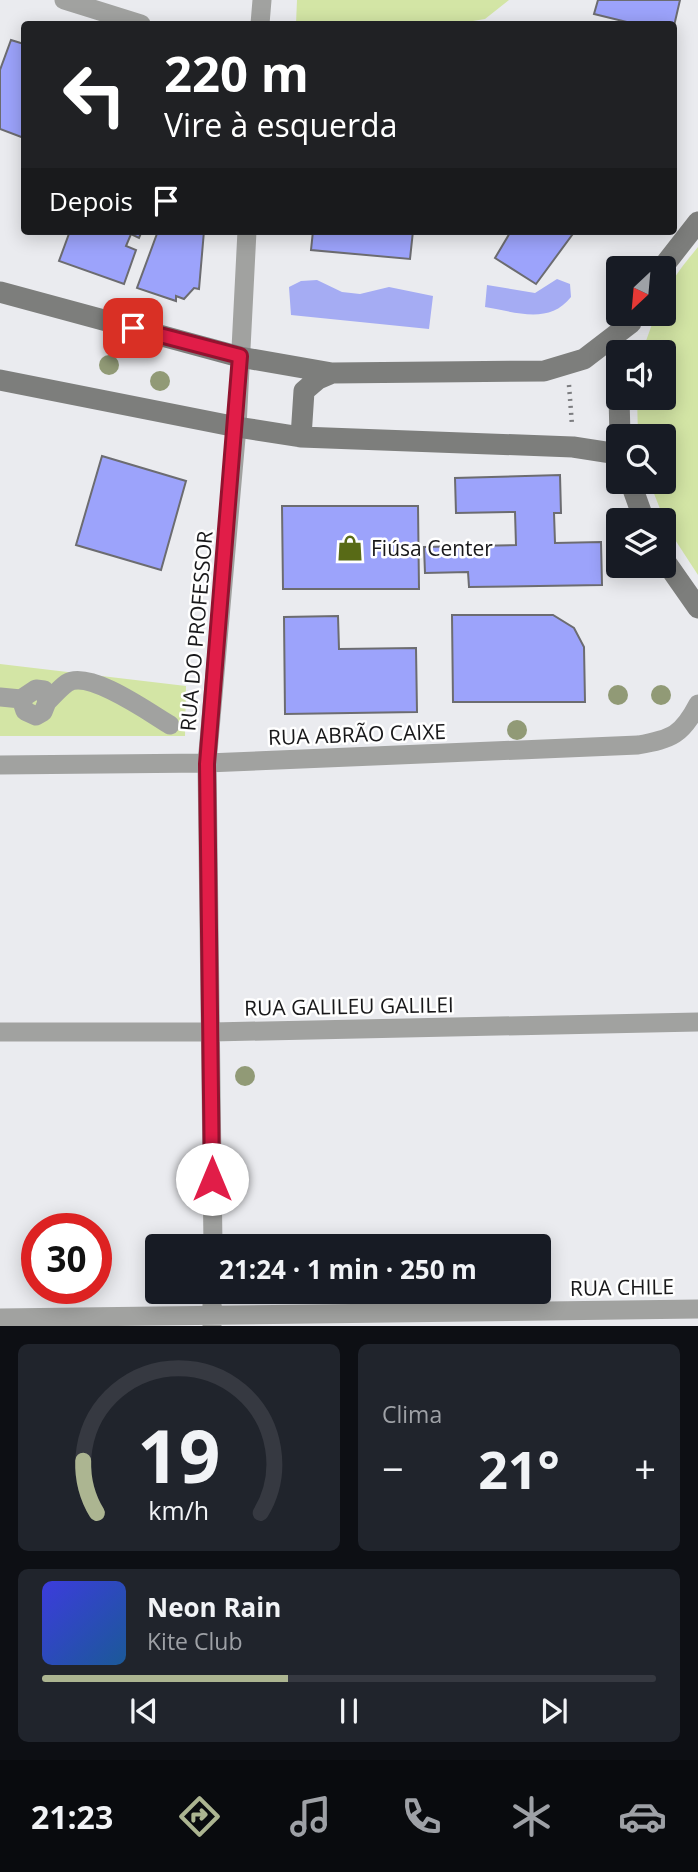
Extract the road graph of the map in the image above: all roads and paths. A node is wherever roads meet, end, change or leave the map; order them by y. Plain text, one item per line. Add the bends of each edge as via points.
1 (64, 0) edge
2 (262, 0) edge
3 (131, 21) edge
4 (260, 21) edge
5 (698, 222) edge
6 (247, 235) edge
7 (671, 256) edge
8 (0, 292) edge
9 (623, 326) edge
10 (240, 356) junction
11 (568, 365) junction
12 (332, 373) junction
13 (0, 380) edge
14 (236, 427) junction
15 (301, 437) junction
16 (573, 447) junction
17 (606, 452) edge
18 (676, 577) edge
19 (698, 608) edge
20 (0, 697) edge
21 (698, 704) edge
22 (170, 725) dead end
23 (207, 764) junction
24 (0, 765) edge
25 (698, 1022) edge
26 (0, 1032) edge
27 (212, 1032) junction
28 (212, 1234) edge
29 (698, 1309) edge
30 (0, 1318) edge
31 (212, 1320) edge

1 - 3 street
2 - 4 street
5 - 7 main road
6 - 10 street, RUA DO PROFESSOR
8 - 10 main road
9 - 11 main road via 584,359
10 - 12 main road
10 - 14 street, RUA DO PROFESSOR
11 - 12 main road via 544,371
11 - 16 path
12 - 15 main road via 304,391
13 - 14 main road
14 - 15 main road
14 - 23 street, RUA DO PROFESSOR
15 - 16 main road
16 - 17 main road
18 - 19 main road
20 - 22 street via 21,699 36,689 44,690 47,702 68,682 81,680 103,686
21 - 23 street, RUA ABRÃO CAIXE via 687,726 677,733 638,745
23 - 24 street, RUA ABRÃO CAIXE
23 - 27 street, RUA DO PROFESSOR
25 - 27 street, RUA GALILEU GALILEI
26 - 27 street, RUA GALILEU GALILEI
27 - 28 street, RUA DO PROFESSOR
29 - 31 street, RUA CHILE
30 - 31 street, RUA CHILE

